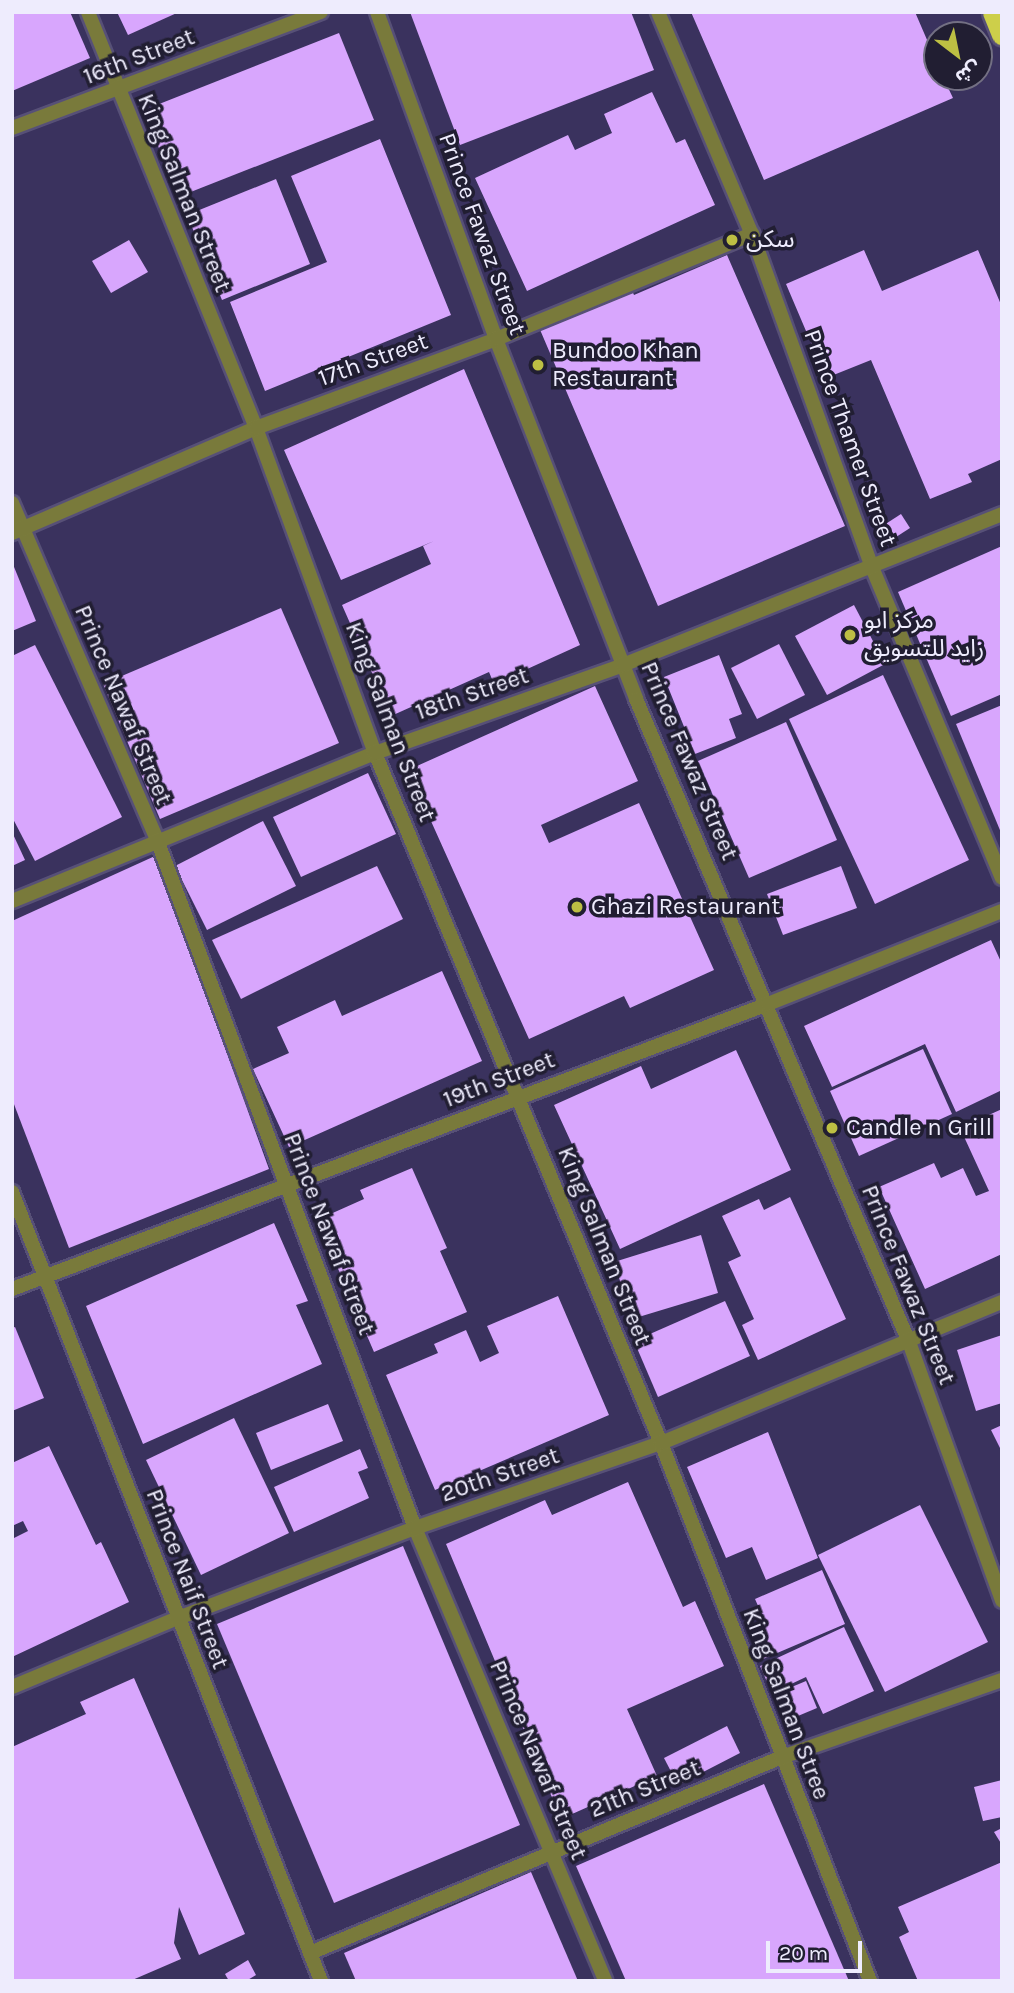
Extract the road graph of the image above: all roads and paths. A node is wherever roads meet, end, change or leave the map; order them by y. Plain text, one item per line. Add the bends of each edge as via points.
1 (88, 12) edge
2 (321, 12) edge
3 (377, 12) edge
4 (658, 12) edge
5 (993, 12) edge
6 (1002, 34) edge
7 (117, 89) junction
8 (12, 128) edge
9 (752, 234) junction
10 (496, 339) junction
11 (256, 428) junction
12 (12, 503) edge
13 (1002, 514) edge
14 (17, 531) edge
15 (871, 565) junction
16 (623, 665) junction
17 (375, 753) junction
18 (157, 840) junction
19 (1002, 878) edge
20 (12, 901) edge
21 (1002, 911) edge
22 (768, 1004) junction
23 (518, 1097) junction
24 (287, 1185) junction
25 (12, 1192) edge
26 (44, 1277) junction
27 (12, 1289) edge
28 (1002, 1302) edge
29 (909, 1342) junction
30 (661, 1443) junction
31 (415, 1528) junction
32 (1002, 1601) edge
33 (178, 1618) junction
34 (1002, 1680) edge
35 (12, 1687) edge
36 (782, 1757) junction
37 (553, 1851) junction
38 (310, 1953) junction
39 (321, 1981) edge
40 (605, 1981) edge
41 (870, 1981) edge

1 - 7 street, King Salman Street
2 - 7 street, 16th Street
3 - 10 street, Prince Fawaz Street
4 - 9 street, Prince Thamer Street
5 - 6 highway
7 - 8 street, 16th Street
7 - 11 street, King Salman Street
9 - 10 street, 17th Street
9 - 15 street, Prince Thamer Street
10 - 11 street, 17th Street
10 - 16 street, Prince Fawaz Street
11 - 14 street, 17th Street
11 - 17 street, King Salman Street
12 - 14 street, Prince Nawaf Street
13 - 15 street, 18th Street
14 - 18 street, Prince Nawaf Street
15 - 16 street, 18th Street
15 - 19 street, Prince Thamer Street
16 - 17 street, 18th Street
16 - 22 street, Prince Fawaz Street
17 - 18 street, 18th Street
17 - 23 street, King Salman Street
18 - 20 street, 18th Street
18 - 24 street, Prince Nawaf Street
21 - 22 street, 19th Street
22 - 23 street, 19th Street
22 - 29 street, Prince Fawaz Street
23 - 24 street, 19th Street
23 - 30 street, King Salman Street
24 - 26 street, 19th Street
24 - 31 street, Prince Nawaf Street
25 - 26 street, Prince Naif Street
26 - 27 street, 19th Street
26 - 33 street, Prince Naif Street
28 - 29 street, 20th Street
29 - 30 street, 20th Street
29 - 32 street, Prince Fawaz Street
30 - 31 street, 20th Street
30 - 36 street, King Salman Stree
31 - 33 street, 20th Street
31 - 37 street, Prince Nawaf Street
33 - 35 street, 20th Street
33 - 38 street, Prince Naif Street
34 - 36 street, 21th Street
36 - 37 street, 21th Street
36 - 41 street, King Salman Stree
37 - 38 street, 21th Street
37 - 40 street, Prince Nawaf Street
38 - 39 street, Prince Naif Street

